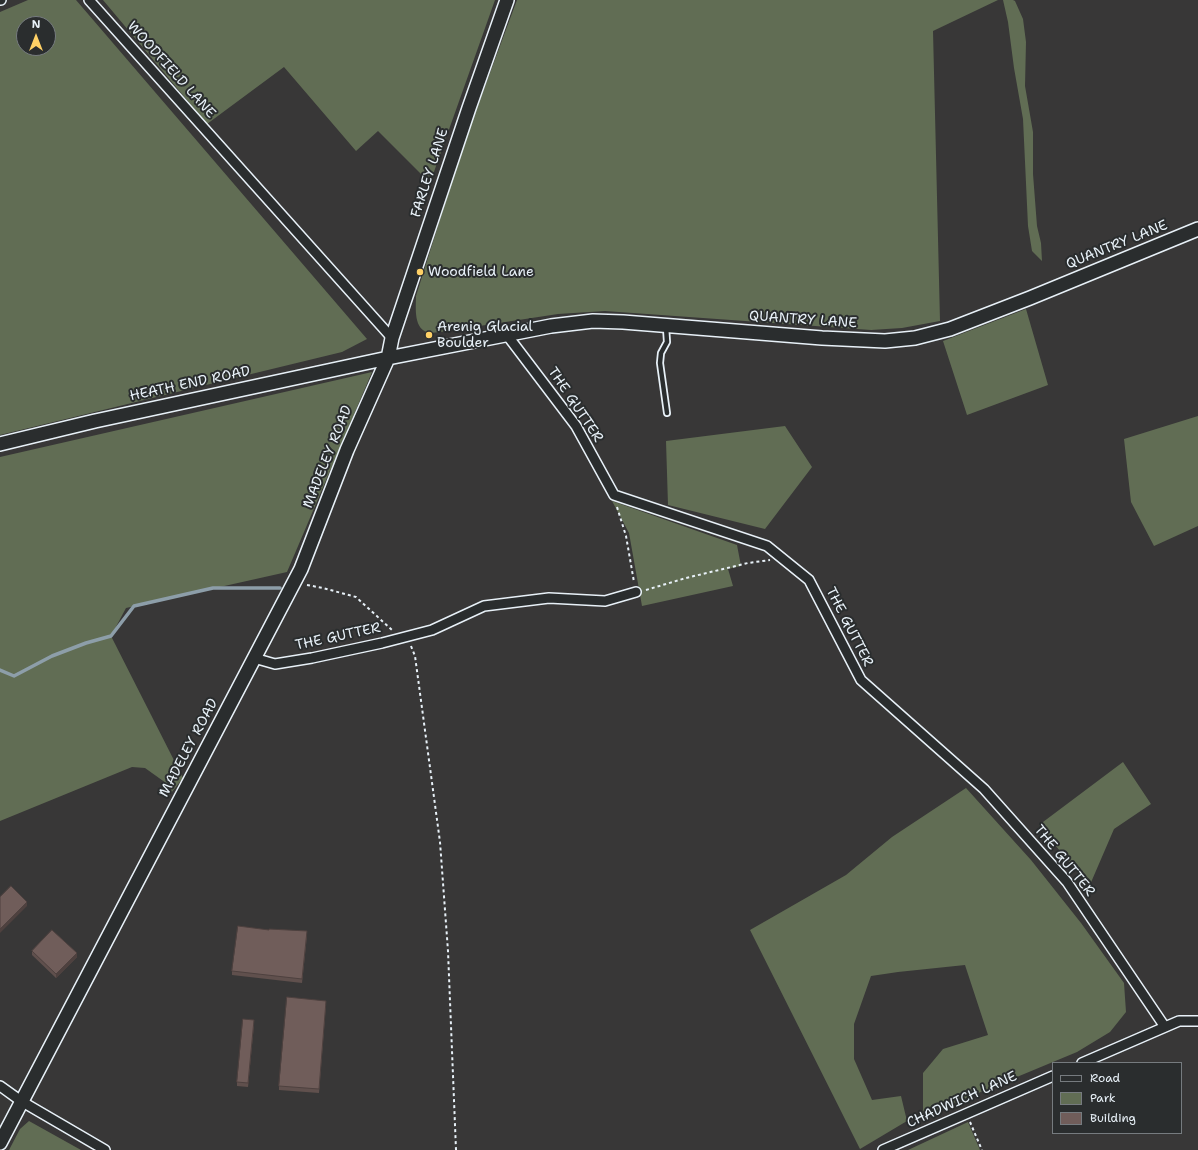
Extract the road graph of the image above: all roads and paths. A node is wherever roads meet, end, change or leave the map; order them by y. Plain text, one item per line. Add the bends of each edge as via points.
1 (89, 0) edge
2 (507, 0) edge
3 (1198, 229) edge
4 (666, 325) junction
5 (507, 335) junction
6 (392, 338) junction
7 (388, 358) junction
8 (667, 413) dead end
9 (0, 444) edge
10 (612, 492) junction
11 (781, 558) junction
12 (294, 583) junction
13 (636, 592) junction
14 (400, 638) junction
15 (254, 658) junction
16 (1198, 1021) edge
17 (1165, 1027) junction
18 (1084, 1062) edge
19 (1052, 1076) edge
20 (0, 1086) edge
21 (21, 1101) junction
22 (967, 1113) junction
23 (0, 1143) edge
24 (105, 1150) edge
25 (456, 1150) edge
26 (883, 1150) edge
27 (982, 1150) edge

1 - 6 street, WOODFIELD LANE
2 - 6 street, FARLEY LANE
3 - 4 street, QUANTRY LANE via 950,329 915,338 885,341 822,338
4 - 5 street, QUANTRY LANE via 592,321
4 - 8 lane via 667,342 661,353 660,363
5 - 7 street, QUANTRY LANE
5 - 10 street, THE GUTTER via 576,426
6 - 7 street, FARLEY LANE
7 - 9 street, HEATH END ROAD
7 - 12 street, MADELEY ROAD via 347,450
10 - 11 street, THE GUTTER via 614,495 767,546
10 - 13 path via 626,536
11 - 13 path via 748,563
11 - 17 street, THE GUTTER via 809,580 861,680 984,789 1067,882
12 - 14 path via 356,597
12 - 15 street, MADELEY ROAD
13 - 14 street, THE GUTTER via 605,601 550,598 484,606 432,630
14 - 15 street, THE GUTTER via 275,664
14 - 25 path via 408,639 415,656 440,842 448,951
15 - 21 street, MADELEY ROAD
16 - 17 street via 1179,1021
17 - 18 street
19 - 22 street, CHADWICH LANE
20 - 21 street
21 - 23 street, MADELEY ROAD
21 - 24 street
22 - 26 street, CHADWICH LANE
22 - 27 path

